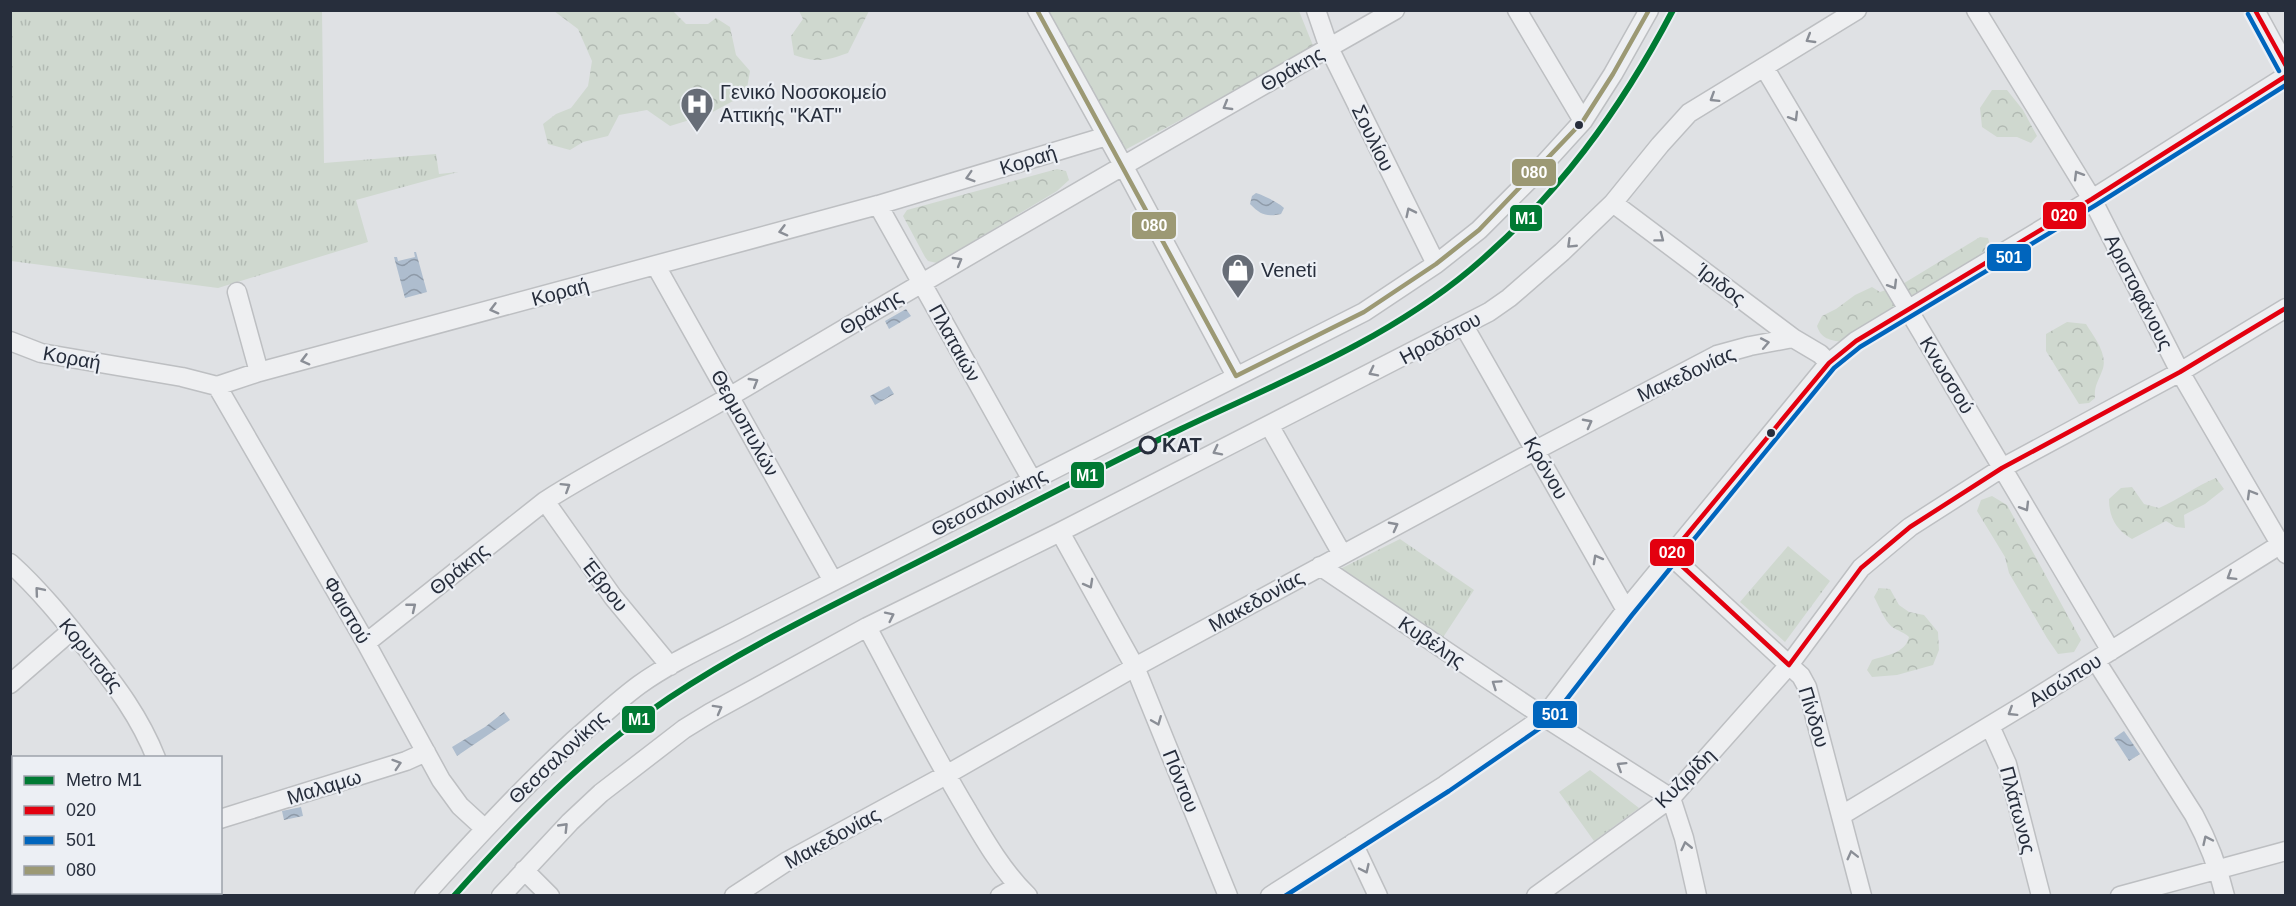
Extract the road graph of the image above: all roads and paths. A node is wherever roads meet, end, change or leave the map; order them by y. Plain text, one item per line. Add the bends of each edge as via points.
1 (1037, 10) edge
2 (1316, 10) edge
3 (1395, 10) edge
4 (1517, 10) edge
5 (1649, 10) edge
6 (1857, 10) edge
7 (1976, 10) edge
8 (2255, 10) edge
9 (1329, 48) junction
10 (1764, 67) junction
11 (2286, 67) edge
12 (2286, 76) edge
13 (1583, 121) junction
14 (1107, 136) junction
15 (1124, 165) junction
16 (2092, 199) junction
17 (1613, 203) junction
18 (878, 205) junction
19 (1436, 264) junction
20 (656, 266) junction
21 (921, 283) junction
22 (237, 292) dead end
23 (2286, 308) edge
24 (1908, 310) junction
25 (1464, 326) junction
26 (1793, 338) junction
27 (10, 341) edge
28 (1829, 363) junction
29 (260, 372) junction
30 (2180, 372) junction
31 (1236, 376) junction
32 (217, 386) junction
33 (730, 396) junction
34 (1269, 424) junction
35 (1536, 450) junction
36 (2002, 468) junction
37 (1032, 480) junction
38 (545, 501) junction
39 (1060, 532) junction
40 (2284, 546) edge
41 (1342, 554) junction
42 (1670, 555) junction
43 (10, 563) edge
44 (1320, 566) junction
45 (833, 581) junction
46 (1626, 610) junction
47 (867, 627) junction
48 (72, 630) junction
49 (366, 643) junction
50 (2103, 656) junction
51 (1789, 664) junction
52 (670, 666) junction
53 (1135, 667) junction
54 (10, 684) edge
55 (1544, 717) junction
56 (1990, 726) junction
57 (426, 752) junction
58 (155, 756) edge
59 (946, 775) junction
60 (1671, 798) junction
61 (1842, 815) junction
62 (222, 818) edge
63 (484, 828) junction
64 (1353, 843) junction
65 (2286, 851) edge
66 (2219, 869) junction
67 (524, 870) junction
68 (1023, 891) edge
69 (424, 896) edge
70 (501, 896) edge
71 (550, 896) edge
72 (734, 896) edge
73 (1000, 896) edge
74 (1228, 896) edge
75 (1270, 896) edge
76 (1378, 896) edge
77 (1536, 896) edge
78 (1697, 896) edge
79 (1862, 896) edge
80 (2041, 896) edge
81 (2120, 896) edge
82 (2225, 896) edge

1 - 14 street
2 - 9 street, Σουλίου
3 - 9 street, Θράκης
4 - 13 street
5 - 13 street, Θεσσαλονίκης
6 -> 10 street, Ηροδότου
16 -> 7 street, Αριστοφάνους
8 - 11 street
9 -> 15 street, Θράκης
19 -> 9 street, Σουλίου
10 -> 17 street, Ηροδότου via 1689,113
10 -> 24 street, Κνωσσού
12 - 16 street
13 - 19 street, Θεσσαλονίκης via 1479,230
14 - 15 street
14 -> 18 street, Κοραή
21 -> 15 street, Θράκης
15 - 31 street
16 - 24 street
16 - 30 street, Αριστοφάνους
17 -> 25 street, Ηροδότου via 1509,298
17 -> 26 street, Ίριδος
18 -> 20 street, Κοραή
18 - 21 street, Πλαταιών
19 - 31 street, Θεσσαλονίκης via 1364,312
20 -> 29 street, Κοραή
20 - 33 street, Θερμοπυλών
33 -> 21 street, Θράκης
21 - 37 street, Πλαταιών
22 - 29 street
23 - 30 street, Κυζιρίδη
24 - 28 street via 1856,340
24 - 36 street, Κνωσσού
25 -> 34 street, Ηροδότου
25 - 35 street, Κρόνου
26 - 28 street, Ίριδος
35 -> 26 street, Μακεδονίας via 1717,355
27 - 32 street, Κοραή via 41,353
28 - 42 street
29 - 32 street, Κοραή
30 - 36 street, Κυζιρίδη
40 -> 30 street, Αριστοφάνους
31 - 37 street, Θεσσαλονίκης
32 - 49 street, Φαιστού
38 -> 33 street, Θράκης
33 - 45 street, Θερμοπυλών
34 -> 39 street, Ηροδότου
34 - 41 street
41 -> 35 street, Μακεδονίας
46 -> 35 street, Κρόνου
36 -> 50 street, Κνωσσού
36 - 51 street, Κυζιρίδη via 1910,528 1860,568
37 - 45 street, Θεσσαλονίκης
49 -> 38 street, Θράκης
38 - 52 street, Έβρου via 591,569
47 -> 39 street
39 -> 53 street
40 -> 50 street, Αισώπου
41 - 44 street, Μακεδονίας
42 - 46 street
42 - 51 street, Πίνδου
48 -> 43 street, Κορυτσάς
44 - 53 street, Μακεδονίας
55 -> 44 street, Κυβέλης
45 - 52 street, Θεσσαλονίκης
46 - 55 street
47 - 59 street
67 -> 47 street via 601,793 684,729
48 - 54 street
48 - 58 street, Κορυτσάς via 132,708
49 - 57 street, Φαιστού
50 -> 56 street, Αισώπου
66 -> 50 street, Κνωσσού via 2194,815
51 - 60 street, Κυζιρίδη
51 - 61 street, Πίνδου via 1807,687
52 - 63 street, Θεσσαλονίκης via 611,706
53 - 59 street, Μακεδονίας
53 -> 74 street, Πόντου
60 -> 55 street, Κυβέλης
55 - 64 street
56 - 61 street, Αισώπου
56 - 80 street, Πλάτωνος via 2007,764
62 -> 57 street, Μαλαμω
57 - 63 street, Φαιστού via 460,806
59 - 68 street via 985,840
59 - 72 street, Μακεδονίας via 786,862
60 - 77 street, Κυζιρίδη
78 -> 60 street
79 -> 61 street, Πίνδου
63 - 69 street, Θεσσαλονίκης
64 - 75 street
64 -> 76 street
65 - 66 street
66 - 81 street
66 - 82 street, Κνωσσού
67 - 70 street
67 - 71 street
68 - 73 street

